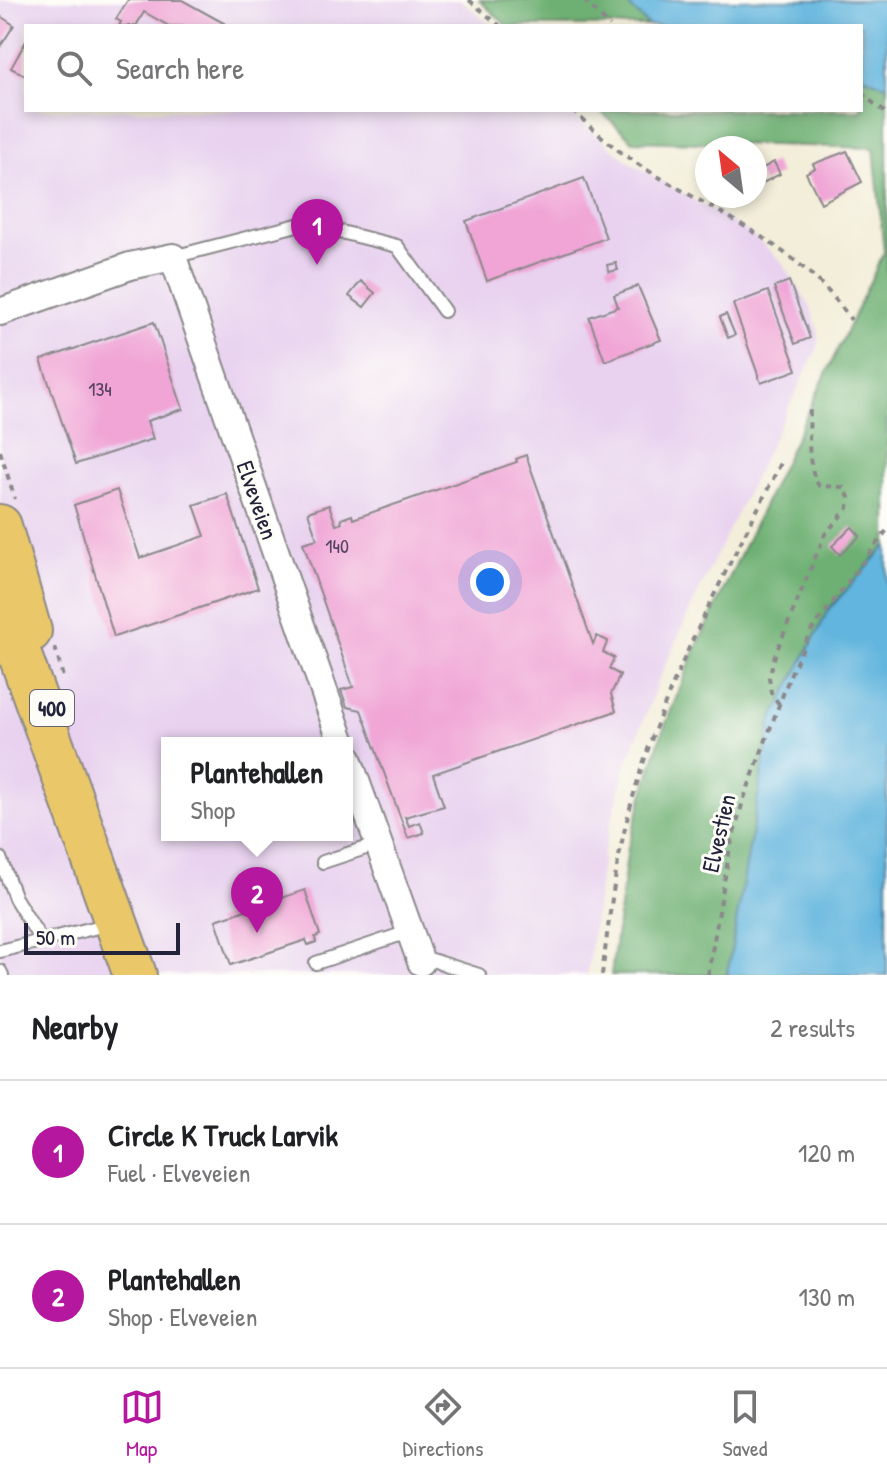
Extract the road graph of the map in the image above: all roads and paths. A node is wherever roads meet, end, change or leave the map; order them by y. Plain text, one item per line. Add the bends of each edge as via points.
1 (469, 0) edge
2 (584, 0) edge
3 (498, 24) edge
4 (608, 24) edge
5 (863, 95) edge
6 (574, 112) edge
7 (887, 114) edge
8 (173, 257) junction
9 (444, 311) dead end
10 (0, 312) edge
11 (851, 320) dead end
12 (810, 405) dead end
13 (0, 451) edge
14 (783, 459) dead end
15 (8, 514) edge
16 (887, 530) edge
17 (0, 600) edge
18 (52, 635) dead end
19 (64, 678) dead end
20 (779, 704) junction
21 (340, 737) edge
22 (353, 773) edge
23 (378, 844) junction
24 (0, 858) edge
25 (323, 862) dead end
26 (111, 906) junction
27 (408, 932) junction
28 (41, 940) junction
29 (0, 951) edge
30 (421, 962) joint
31 (316, 963) dead end
32 (135, 975) edge
33 (479, 975) edge
34 (602, 975) edge
35 (708, 975) edge

1 - 3 path
2 - 4 path
5 - 7 path
6 - 11 path via 641,167 806,267 836,296
8 - 9 lane via 305,223 397,246
8 - 10 street via 130,266
8 - 21 street, Elveveien
12 - 20 path via 815,481 819,486 843,487 848,508 825,534 775,655 769,677
13 - 15 path
14 - 34 path via 681,665 643,765 620,849
15 - 26 highway, 400
16 - 20 path, Elvestien via 811,631
17 - 26 highway, 400
18 - 19 path
20 - 35 path, Elvestien via 733,836
22 - 23 street
23 - 25 lane
23 - 27 street
24 - 28 lane via 15,898
26 - 28 lane
26 - 32 highway, 400
27 - 30 street
27 - 31 lane
28 - 29 lane
30 - 33 lane via 432,960

